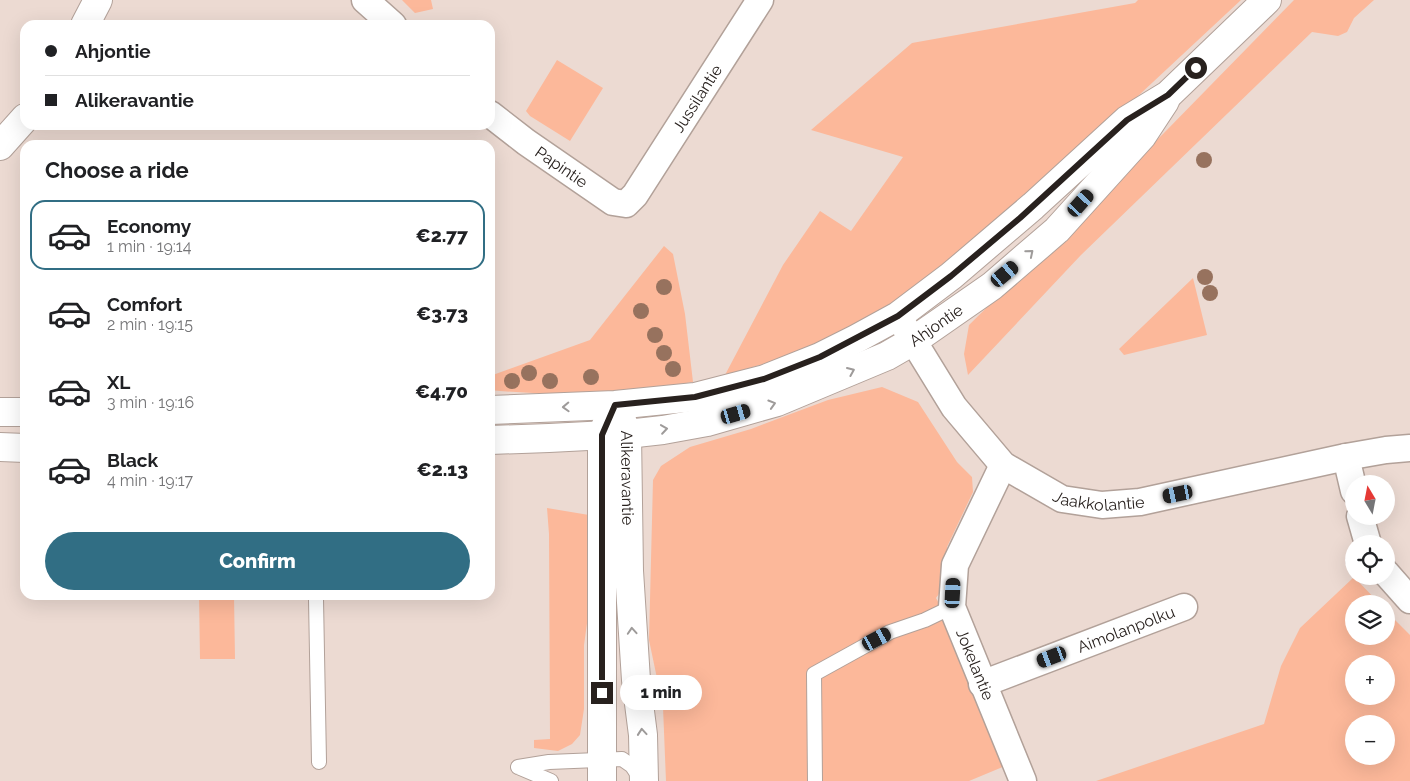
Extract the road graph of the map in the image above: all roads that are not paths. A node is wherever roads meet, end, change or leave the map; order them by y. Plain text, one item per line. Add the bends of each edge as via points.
1 (98, 0) edge
2 (365, 0) edge
3 (760, 0) edge
4 (1266, 0) edge
5 (88, 20) edge
6 (387, 20) edge
7 (1168, 95) junction
8 (495, 118) edge
9 (20, 124) edge
10 (0, 146) edge
11 (635, 195) joint
12 (898, 316) junction
13 (913, 341) junction
14 (733, 402) junction
15 (615, 405) junction
16 (495, 410) edge
17 (698, 410) junction
18 (0, 412) edge
19 (20, 412) edge
20 (615, 434) junction
21 (495, 440) edge
22 (0, 448) edge
23 (20, 448) edge
24 (1410, 448) edge
25 (1346, 458) junction
26 (1003, 465) junction
27 (1350, 475) edge
28 (616, 521) junction
29 (1395, 583) edge
30 (316, 600) edge
31 (1410, 600) edge
32 (952, 607) junction
33 (1184, 607) dead end
34 (982, 684) junction
35 (602, 728) junction
36 (566, 761) junction
37 (319, 762) dead end
38 (602, 770) edge
39 (551, 781) edge
40 (643, 781) edge
41 (815, 781) edge
42 (1023, 781) edge

1 - 5 main road
2 - 6 street
3 - 11 street, Jussilantie
4 - 7 main road, Ahjontie
7 - 12 main road, Ahjontie via 1127,120 1033,206
13 -> 7 main road, Ahjontie via 992,286 1057,230 1142,136
8 - 11 street, Papintie via 613,202 626,204
9 - 10 main road
12 - 13 street, Jaakkolantie
12 - 14 main road, Ahjontie via 820,357 764,379
14 -> 13 main road, Ahjontie via 777,402 887,356
13 - 26 street, Jaakkolantie via 954,407
14 - 17 main road, Ahjontie
15 -> 16 main road, Ahjontie
15 - 17 main road, Ahjontie
15 - 20 main road, Alikeravantie
20 -> 17 main road, Ahjontie
18 - 19 main road
20 - 21 main road, Ahjontie
20 - 28 main road, Alikeravantie via 602,469
20 - 28 main road, Alikeravantie via 629,468
22 - 23 main road
24 - 25 street, Jaakkolantie
25 - 26 street, Jaakkolantie via 1140,502 1102,505 1062,499
25 - 27 street
26 - 32 street, Jokelantie via 955,565
28 - 35 main road, Alikeravantie
40 -> 28 main road, Alikeravantie via 643,735 628,571
29 - 31 street
30 - 37 lane
32 - 34 street, Jokelantie
32 - 41 lane via 890,632 814,674
33 - 34 street, Aimolanpolku
34 - 42 street, Jokelantie
35 - 36 lane via 590,747
35 - 38 main road, Alikeravantie
36 - 38 lane
36 - 39 lane via 518,766
38 - 40 lane via 622,759

